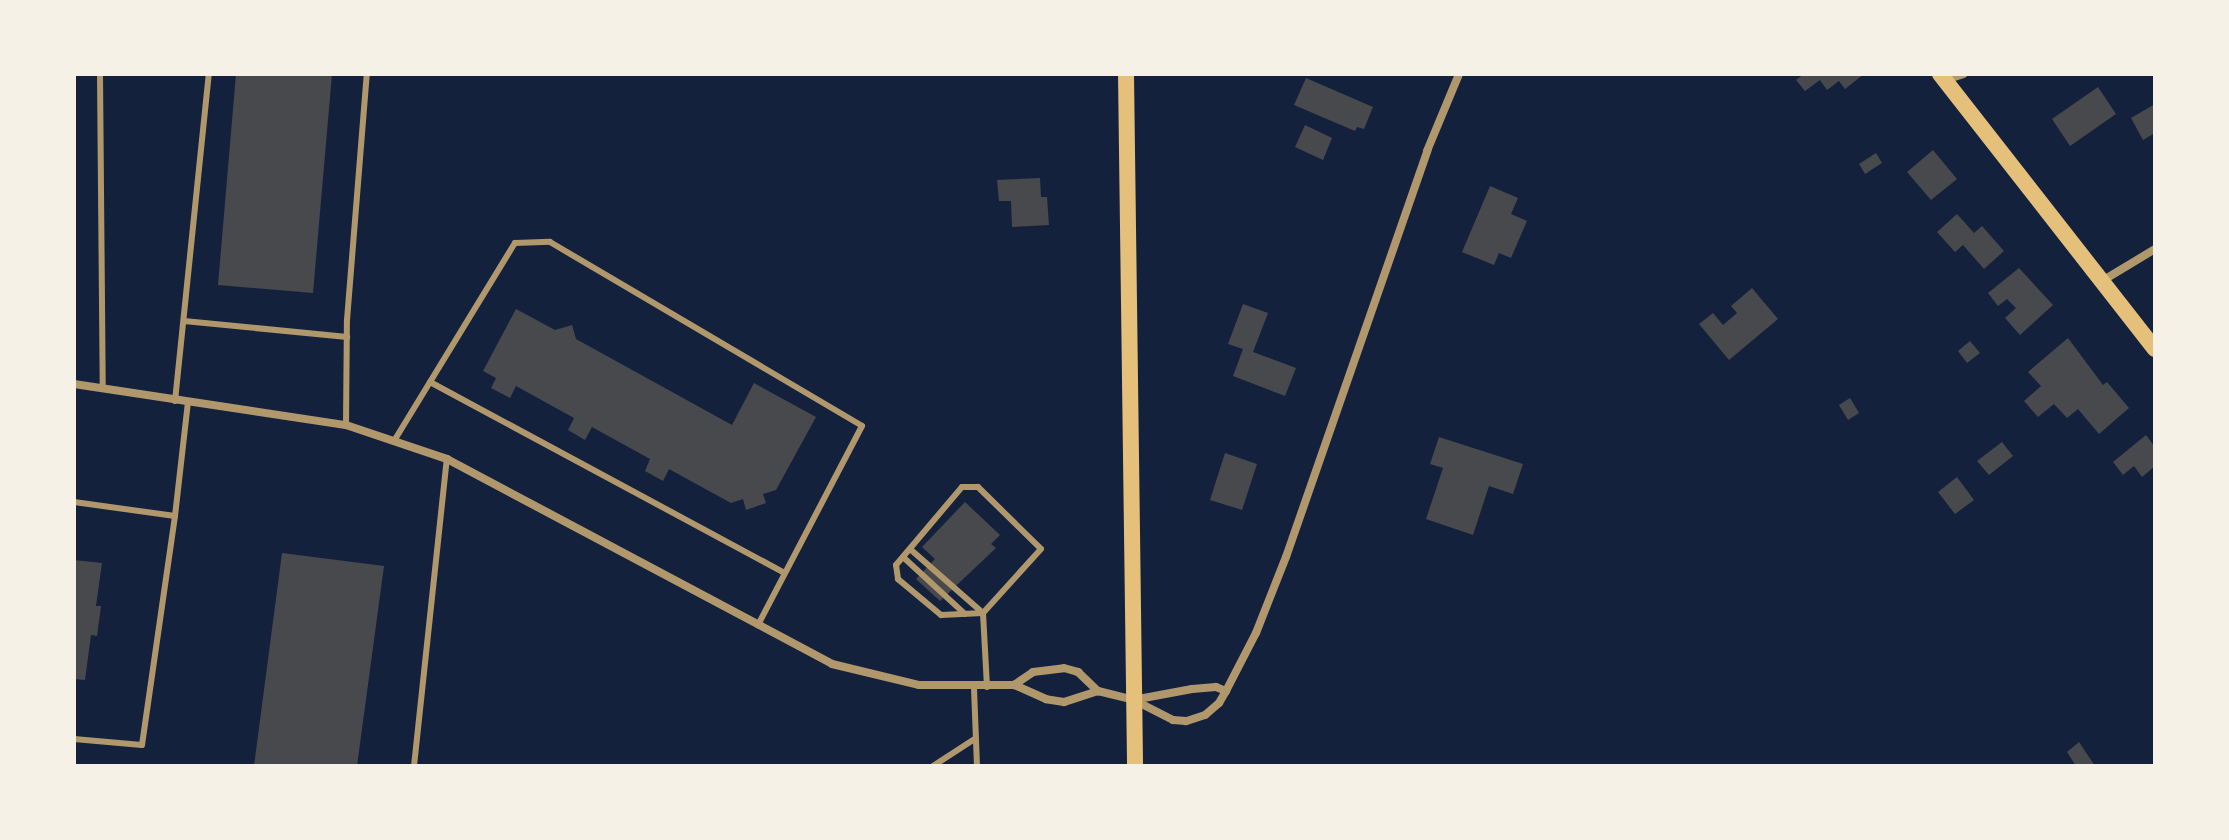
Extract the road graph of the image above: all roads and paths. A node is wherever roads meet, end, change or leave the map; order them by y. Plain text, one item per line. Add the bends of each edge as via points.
1 (100, 74) edge
2 (209, 74) edge
3 (367, 74) edge
4 (1126, 74) edge
5 (1459, 74) edge
6 (1963, 74) edge
7 (1942, 77) edge
8 (2155, 249) edge
9 (2102, 281) junction
10 (184, 321) junction
11 (347, 337) junction
12 (2155, 349) edge
13 (430, 382) junction
14 (74, 384) edge
15 (103, 388) junction
16 (175, 401) junction
17 (188, 402) junction
18 (346, 425) junction
19 (394, 441) junction
20 (447, 459) junction
21 (74, 502) edge
22 (175, 516) junction
23 (910, 549) junction
24 (903, 557) junction
25 (783, 572) junction
26 (983, 613) junction
27 (966, 614) junction
28 (758, 625) junction
29 (1014, 685) junction
30 (987, 687) junction
31 (974, 688) junction
32 (1098, 691) junction
33 (1226, 691) junction
34 (1133, 700) junction
35 (976, 738) junction
36 (74, 739) edge
37 (414, 766) edge
38 (933, 766) edge
39 (977, 766) edge
40 (1135, 766) edge

1 - 15 lane
2 - 10 lane
3 - 11 lane
4 - 34 main road
5 - 33 street via 1427,151 1286,557
6 - 7 street
7 - 9 main road
8 - 9 street
9 - 12 main road
10 - 11 lane
10 - 16 lane
11 - 18 lane
13 - 19 lane
13 - 25 lane
13 - 25 lane via 515,243 550,242 862,426
14 - 15 street
15 - 16 street
16 - 17 street
17 - 18 street
17 - 22 lane
18 - 19 street
19 - 20 street
20 - 28 street
20 - 37 lane
21 - 22 lane
22 - 36 lane via 142,745
23 - 24 lane
23 - 26 lane
23 - 26 lane via 962,487 978,487 1041,549
24 - 27 lane
24 - 27 lane via 896,565 898,579 941,615
25 - 28 lane
26 - 27 lane
26 - 30 lane
28 - 31 street via 832,664 919,685
29 - 30 street
29 - 32 street via 1064,702
29 - 32 street via 1033,672 1064,668 1078,672
30 - 31 street
31 - 35 lane
32 - 34 street
33 - 34 street via 1192,689
33 - 34 street via 1205,715 1186,721
34 - 40 main road
35 - 38 lane
35 - 39 lane

